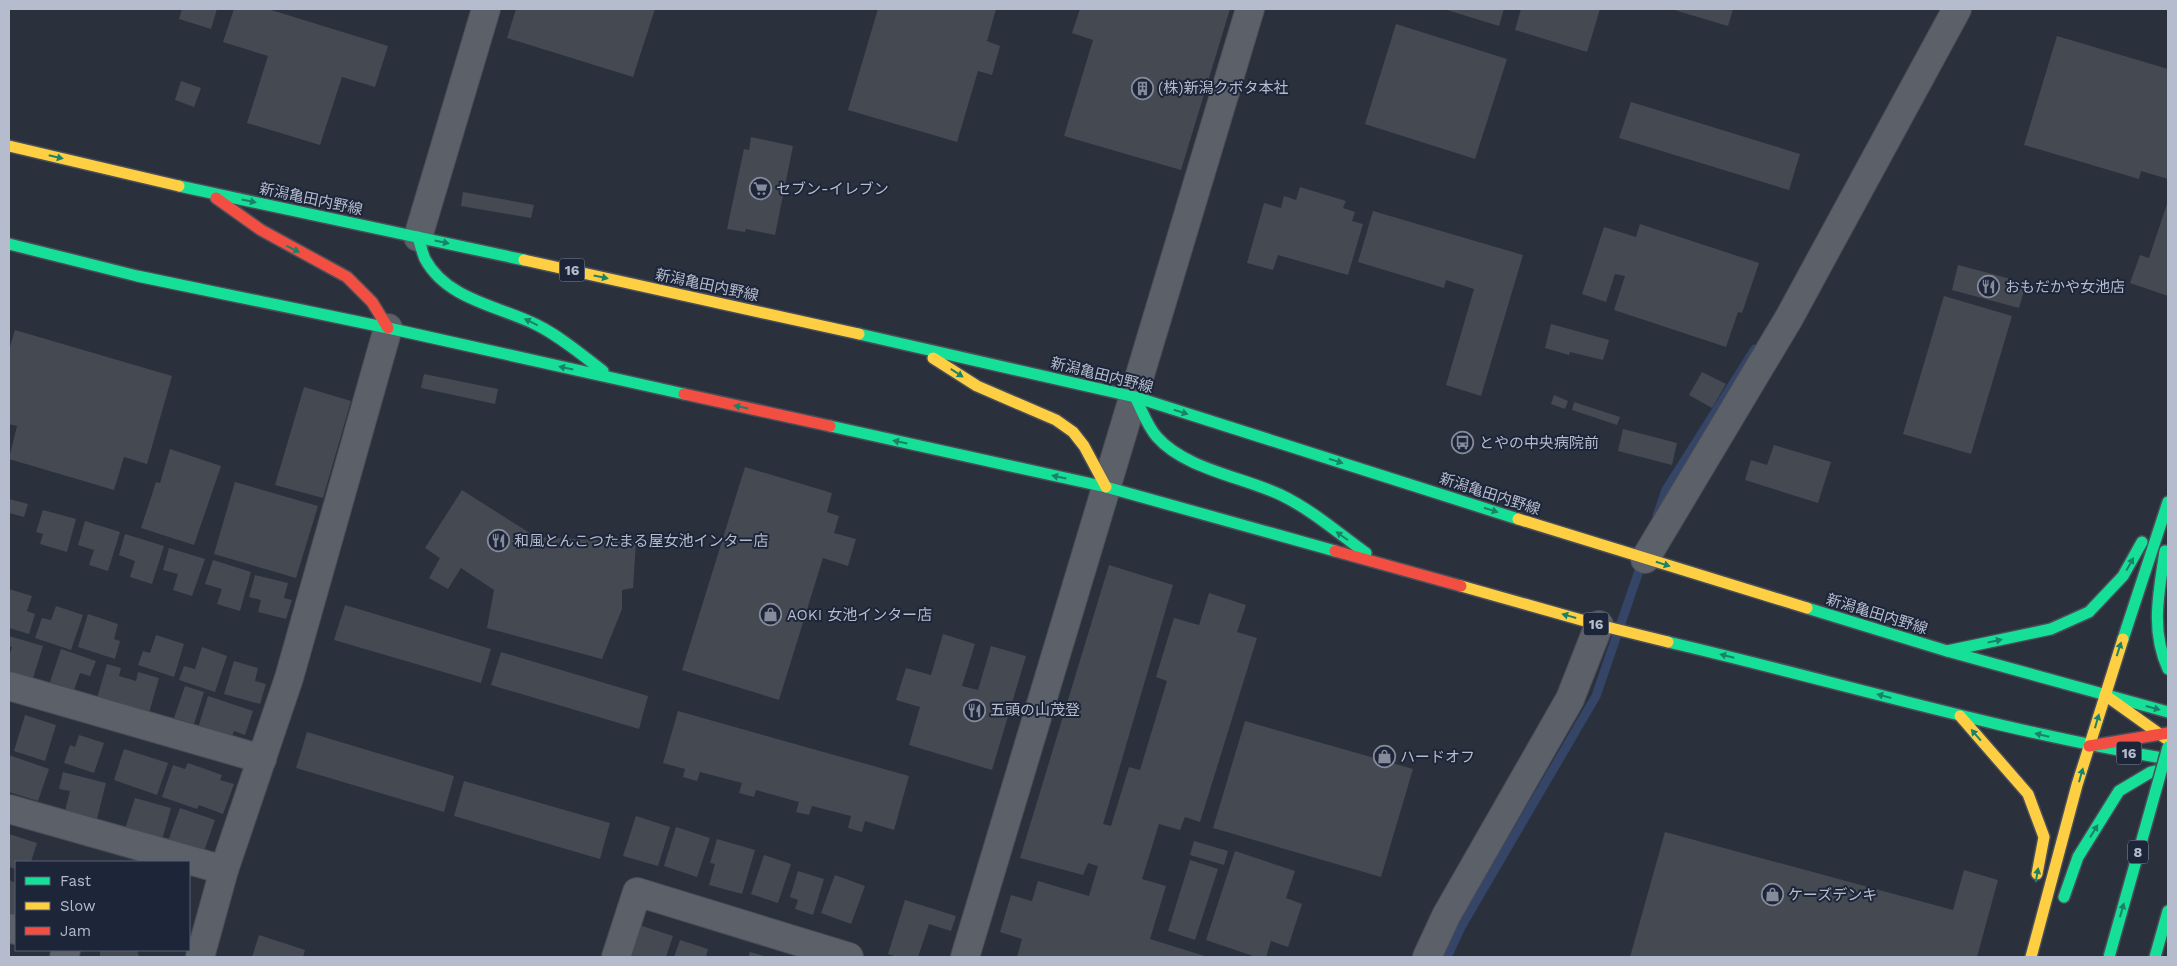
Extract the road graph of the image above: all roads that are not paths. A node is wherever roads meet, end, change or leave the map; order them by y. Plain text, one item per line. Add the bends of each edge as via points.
1 (486, 9) edge
2 (1250, 9) edge
3 (1957, 9) edge
4 (9, 146) edge
5 (209, 193) junction
6 (418, 236) junction
7 (9, 244) edge
8 (388, 328) junction
9 (916, 346) junction
10 (615, 378) junction
11 (1135, 397) junction
12 (1106, 487) junction
13 (2168, 494) edge
14 (2168, 502) edge
15 (2168, 529) edge
16 (1645, 559) junction
17 (1382, 564) junction
18 (1598, 625) junction
19 (1947, 651) junction
20 (2168, 669) edge
21 (9, 686) edge
22 (2105, 695) junction
23 (2168, 712) edge
24 (1960, 716) junction
25 (2167, 736) edge
26 (2090, 746) junction
27 (2168, 747) edge
28 (262, 759) junction
29 (2168, 759) edge
30 (2168, 768) edge
31 (9, 809) edge
32 (224, 870) junction
33 (2036, 883) dead end
34 (2031, 911) dead end
35 (2168, 911) edge
36 (2059, 912) dead end
37 (200, 957) edge
38 (616, 957) edge
39 (849, 957) edge
40 (964, 957) edge
41 (1427, 957) edge
42 (2023, 957) edge
43 (2031, 957) edge
44 (2109, 957) edge
45 (2155, 957) edge

1 - 6 street
2 - 11 street
3 - 16 street via 1789,318
4 -> 5 main road, 新潟亀田内野線 / 16
5 -> 6 main road, 新潟亀田内野線 / 16
5 -> 8 main road via 261,230 348,278 372,302
6 -> 9 main road, 新潟亀田内野線 / 16
10 -> 6 main road via 540,326 463,295 436,276 420,250
7 - 8 main road, 16 via 137,276
10 -> 8 main road, 16
8 - 28 street via 289,678
9 - 11 main road, 新潟亀田内野線 / 16
9 -> 12 main road via 977,386 1056,420 1084,446
12 -> 10 main road, 16
11 - 12 street
11 -> 16 main road, 新潟亀田内野線 / 16
17 -> 11 main road via 1296,503 1271,490 1184,457 1168,447 1157,436
12 - 17 main road, 16
12 - 40 street
19 -> 13 main road via 2051,628 2089,612 2123,576
22 -> 14 main road
15 - 20 main road via 2155,624 2162,658
16 -> 19 main road, 新潟亀田内野線 / 16
18 -> 17 main road, 16
24 -> 18 main road, 16
18 - 41 street via 1570,699 1446,916
19 - 22 main road, 新潟亀田内野線 / 16
21 - 28 street
22 -> 23 main road, 新潟亀田内野線 / 16
22 - 25 main road
26 -> 22 main road
26 -> 24 main road, 16
33 -> 24 main road via 2044,837 2028,794
25 - 26 main road
26 - 29 main road, 16
43 -> 26 main road
44 -> 27 main road, 8, bridge
28 - 32 street
36 -> 30 main road via 2078,856 2119,791 2151,772
31 - 32 street
32 - 37 street
34 - 42 main road
35 - 45 main road
38 - 39 street via 637,892

